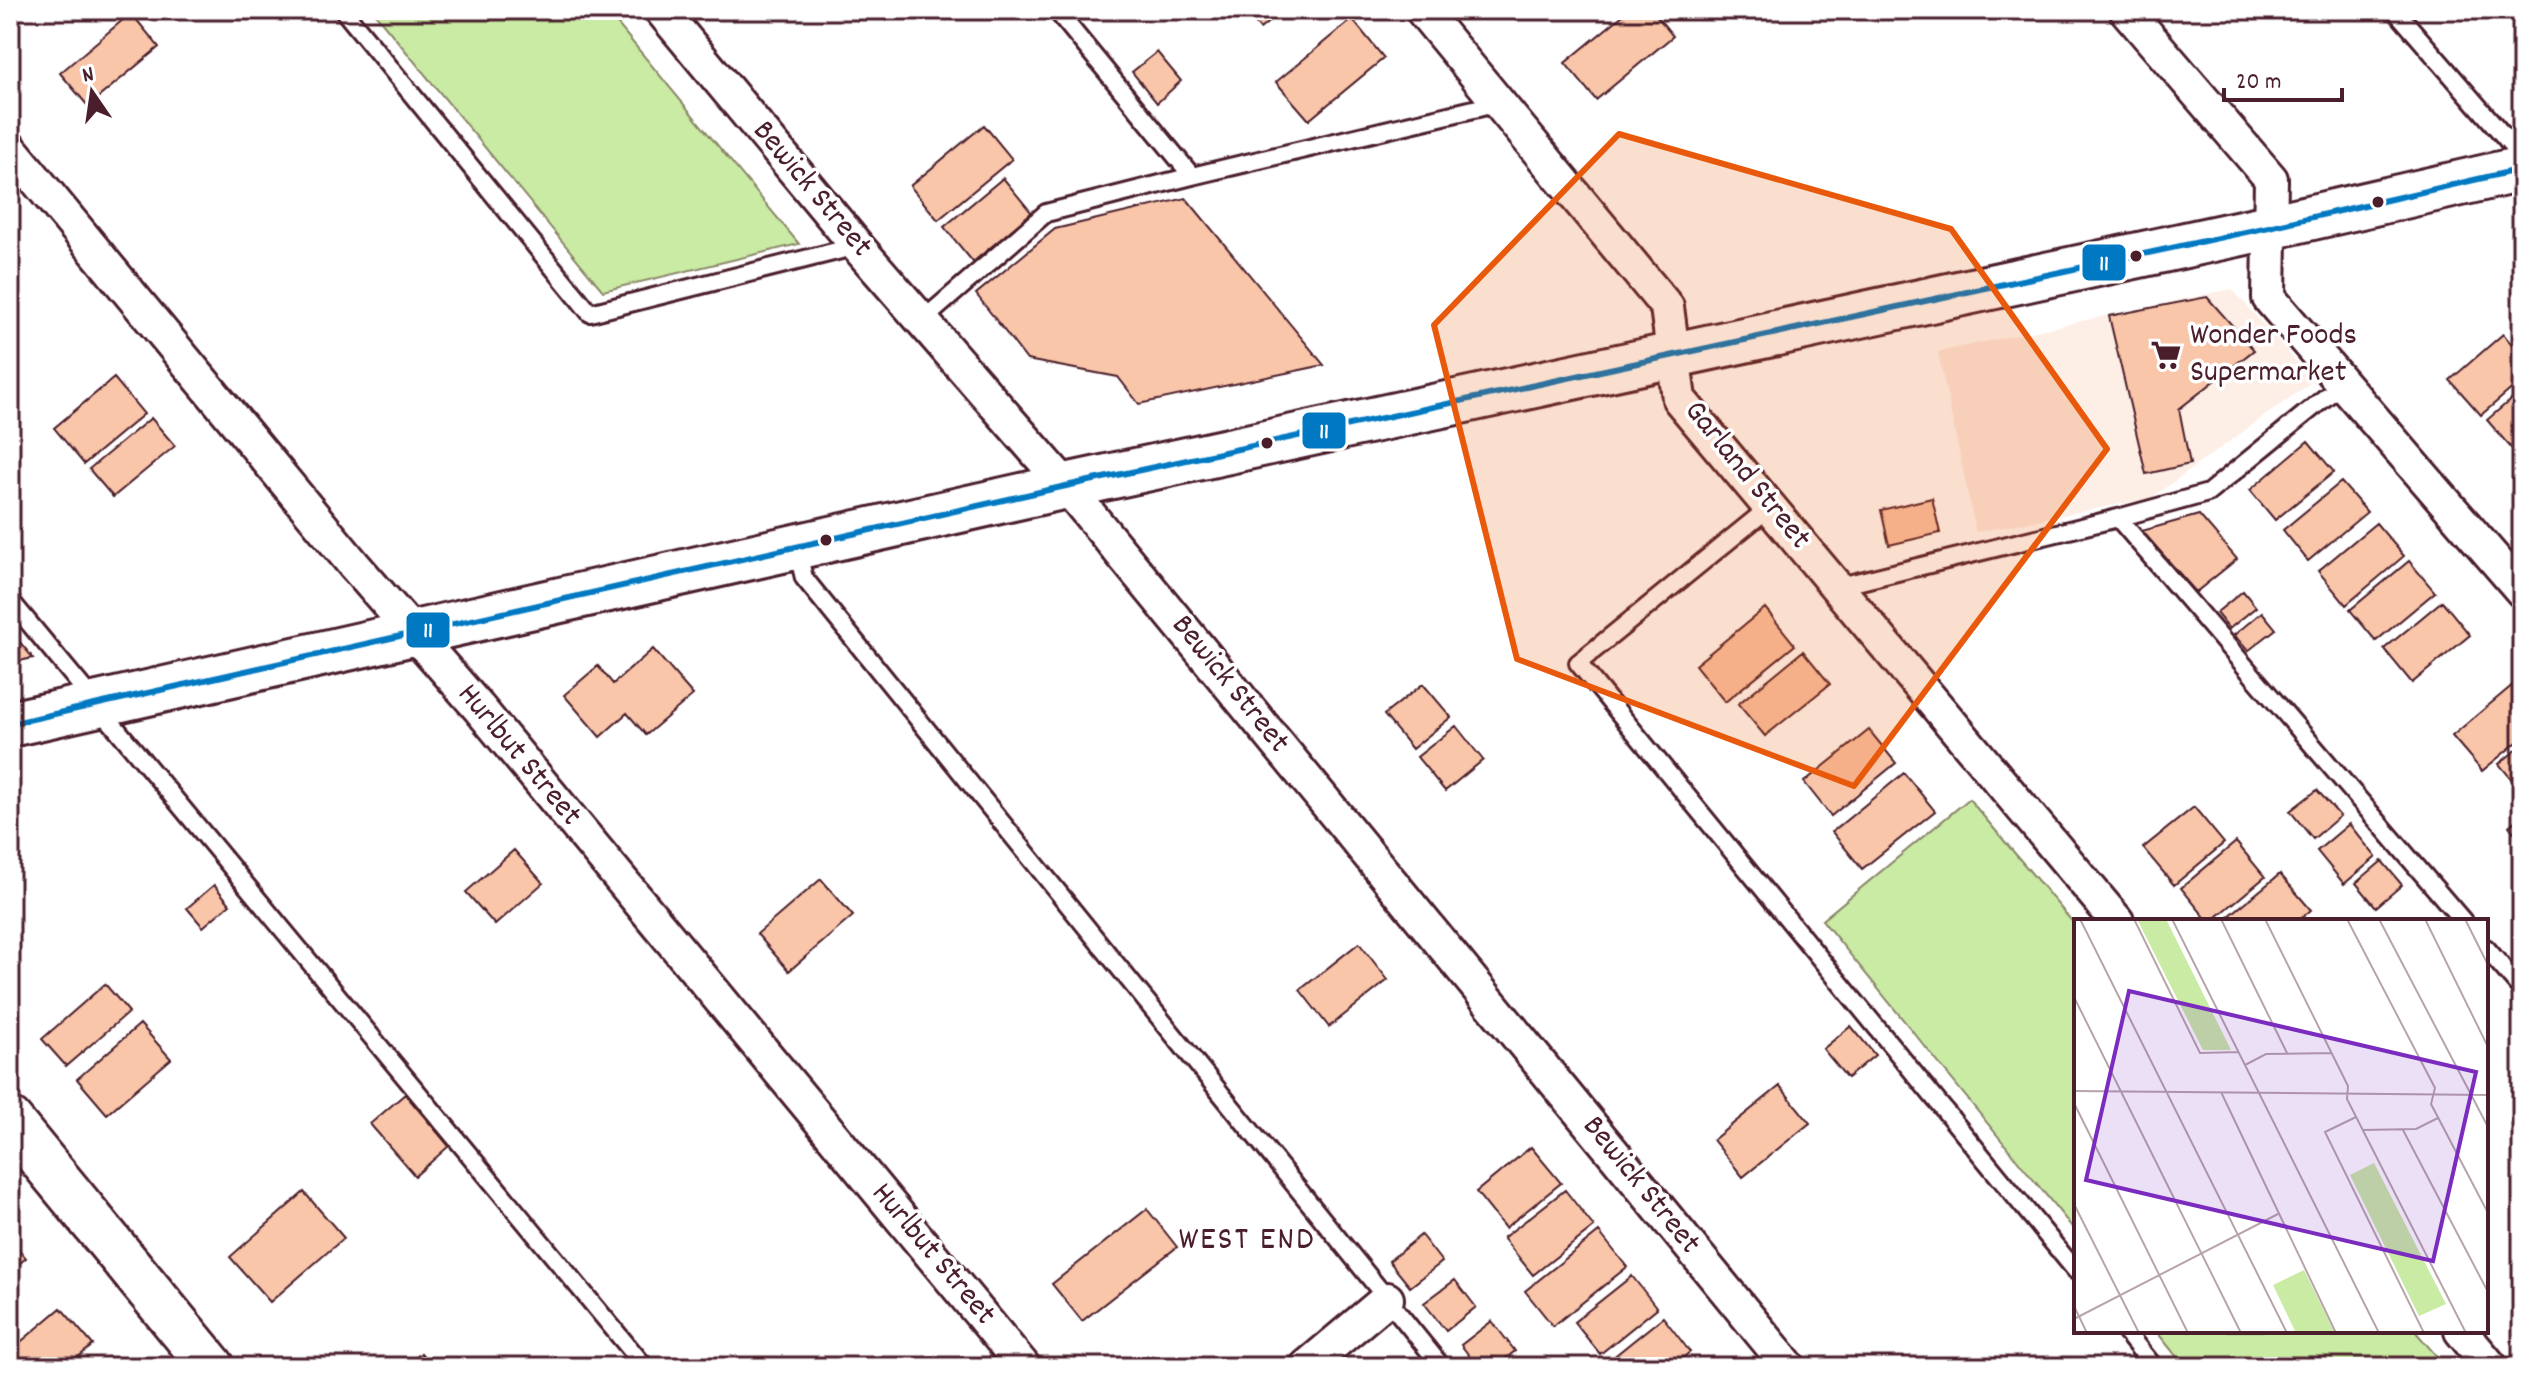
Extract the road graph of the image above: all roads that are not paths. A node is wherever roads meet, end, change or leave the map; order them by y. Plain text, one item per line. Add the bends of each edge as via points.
1 (343, 10) edge
2 (661, 10) edge
3 (1056, 10) edge
4 (1422, 10) edge
5 (2126, 10) edge
6 (2395, 10) edge
7 (1499, 103) junction
8 (10, 148) edge
9 (2522, 157) edge
10 (2522, 169) edge
11 (1192, 176) junction
12 (2269, 227) junction
13 (857, 246) junction
14 (922, 321) junction
15 (1674, 356) junction
16 (2343, 383) junction
17 (1066, 486) junction
18 (1770, 507) junction
19 (2118, 518) junction
20 (797, 547) junction
21 (1836, 587) junction
22 (2522, 591) edge
23 (10, 600) edge
24 (414, 633) junction
25 (94, 704) junction
26 (10, 724) edge
27 (2115, 919) edge
28 (2461, 919) edge
29 (2488, 950) edge
30 (2522, 990) edge
31 (10, 1121) edge
32 (2074, 1269) edge
33 (1387, 1299) junction
34 (2127, 1333) edge
35 (2463, 1333) edge
36 (212, 1367) edge
37 (645, 1367) edge
38 (1024, 1367) edge
39 (1306, 1367) edge
40 (1442, 1367) edge
41 (1789, 1367) edge
42 (2154, 1367) edge
43 (2491, 1367) edge

1 - 13 lane via 590,313
2 - 13 street, Bewick Street
3 - 11 lane
4 - 7 street, Garland Street
5 - 12 street via 2271,179
6 - 9 lane
7 - 11 lane
7 - 15 street, Garland Street via 1667,307
8 - 24 street, Hurlbut Street
10 - 12 street
11 - 14 lane via 1046,213
12 - 15 street
12 - 16 street via 2269,298
13 - 14 street, Bewick Street
14 - 17 street, Bewick Street
15 - 17 street
15 - 18 street, Garland Street via 1679,399
16 - 19 lane via 2208,493
16 - 22 street
17 - 20 street
17 - 41 street, Bewick Street
18 - 21 street, Garland Street
18 - 32 lane via 1578,663
19 - 21 lane
19 - 28 lane
20 - 24 street
20 - 33 lane via 804,578
21 - 27 street, Garland Street
23 - 25 lane
24 - 25 street
24 - 38 street, Hurlbut Street
25 - 26 street
25 - 37 lane
29 - 30 lane
31 - 36 street
33 - 39 street
33 - 40 lane
34 - 42 lane
35 - 43 street

